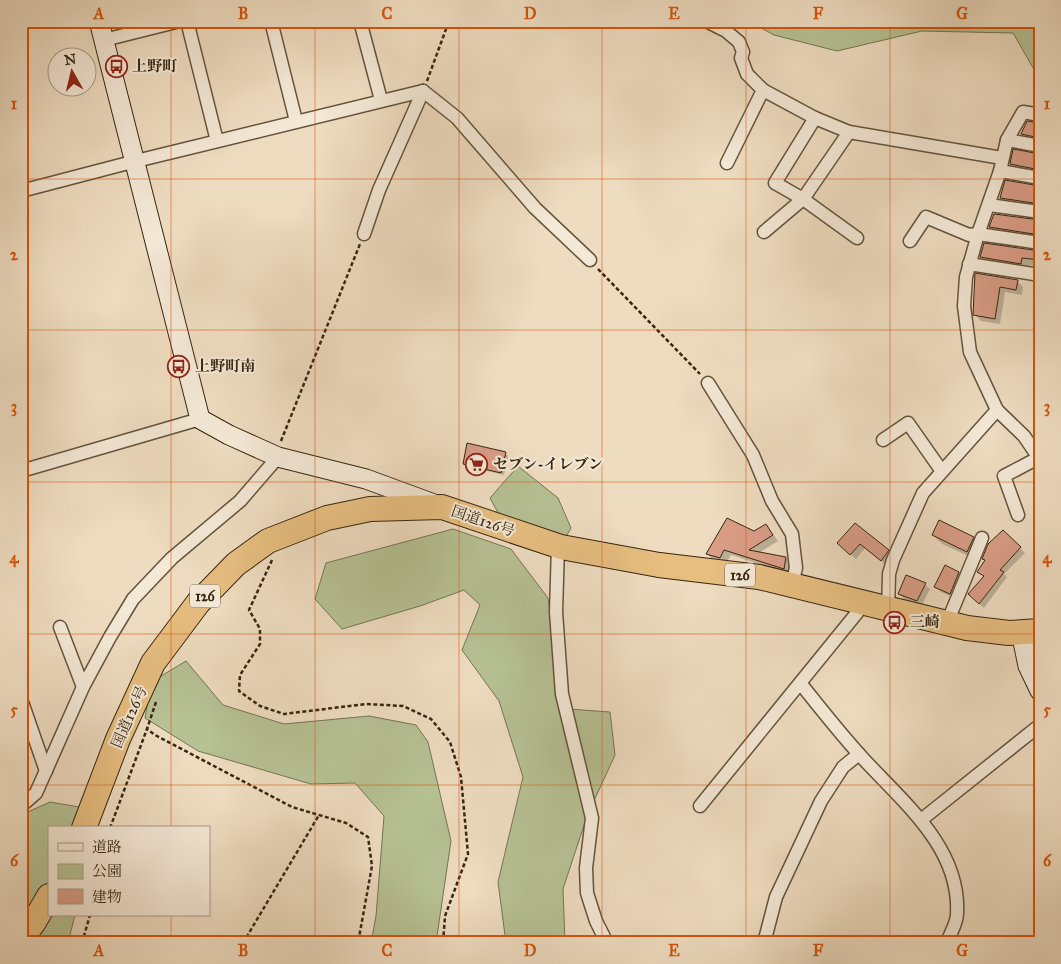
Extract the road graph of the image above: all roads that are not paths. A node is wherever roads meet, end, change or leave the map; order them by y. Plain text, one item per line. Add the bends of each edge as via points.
1 (99, 21) edge
2 (180, 21) edge
3 (187, 21) edge
4 (271, 21) edge
5 (360, 21) edge
6 (706, 21) edge
7 (104, 40) junction
8 (763, 90) junction
9 (423, 91) junction
10 (381, 100) junction
11 (1040, 115) edge
12 (815, 118) junction
13 (296, 121) junction
14 (849, 132) junction
15 (1007, 140) junction
16 (217, 141) junction
17 (1040, 146) edge
18 (1002, 158) junction
19 (136, 161) junction
20 (727, 163) dead end
21 (1000, 172) junction
22 (1040, 178) edge
23 (21, 192) edge
24 (803, 199) junction
25 (989, 205) junction
26 (1040, 212) edge
27 (764, 232) dead end
28 (364, 234) road end
29 (978, 234) junction
30 (857, 238) dead end
31 (910, 241) dead end
32 (1040, 243) edge
33 (590, 260) road end
34 (969, 264) junction
35 (1040, 274) edge
36 (708, 383) road end
37 (997, 410) junction
38 (200, 419) junction
39 (883, 440) dead end
40 (278, 457) junction
41 (1039, 458) edge
42 (941, 470) junction
43 (21, 471) edge
44 (442, 507) junction
45 (1018, 514) dead end
46 (982, 538) dead end
47 (558, 546) junction
48 (792, 584) junction
49 (865, 603) junction
50 (888, 610) junction
51 (947, 623) junction
52 (60, 628) dead end
53 (1030, 632) edge
54 (801, 684) junction
55 (83, 687) junction
56 (1040, 691) edge
57 (21, 699) edge
58 (1040, 725) edge
59 (859, 754) junction
60 (46, 771) junction
61 (21, 806) edge
62 (700, 806) dead end
63 (921, 820) junction
64 (85, 826) edge
65 (48, 898) edge
66 (21, 939) edge
67 (607, 943) edge
68 (764, 943) edge
69 (947, 943) edge

1 - 7 street
2 - 7 street
3 - 16 street
4 - 13 street
5 - 10 street
6 - 8 street via 739,42 747,74
7 - 19 street
8 - 12 street
8 - 20 street
9 - 10 street
9 - 28 street via 379,190
9 - 33 street via 457,118 536,208
10 - 13 street
11 - 15 street via 1023,112
12 - 14 street
12 - 24 street via 775,183
13 - 16 street
14 - 18 street
14 - 24 street
15 - 17 street
15 - 18 street
16 - 19 street
18 - 21 street
19 - 23 street
19 - 38 street
21 - 22 street
21 - 25 street
24 - 27 street
24 - 30 street
25 - 26 street
25 - 29 street
29 - 31 street via 969,235 926,217
29 - 32 street
29 - 34 street
34 - 35 street
34 - 37 street via 964,306 968,344
36 - 48 street via 753,455 772,501 792,534 796,568
37 - 41 street via 1024,436
37 - 42 street
38 - 40 street
38 - 43 street
39 - 42 street via 908,423
40 - 44 street via 366,480
40 - 55 street via 240,501 172,558 133,599
41 - 45 street via 1004,476
42 - 50 street via 923,493 898,547 889,574
44 - 47 highway, 国道126号 / 126
44 - 64 highway, 国道126号 / 126 via 370,508 327,518 268,542 236,564 198,603 153,663 118,739
46 - 51 street
47 - 48 highway, 国道126号 / 126
47 - 67 street via 556,612 562,694 592,818 586,868 588,893 596,922
48 - 49 highway, 国道126号 / 126
49 - 50 highway, 国道126号 / 126
49 - 54 street
50 - 51 highway, 国道126号 / 126
51 - 53 highway, 国道126号 / 126 via 1009,633
52 - 55 street
53 - 56 street via 1028,666
54 - 59 street
54 - 62 street
55 - 60 street
57 - 60 street
58 - 63 street
59 - 63 street
59 - 68 street via 843,767 821,801 776,897
60 - 61 street via 36,793
63 - 69 street via 949,866 956,890 958,916
65 - 66 highway

